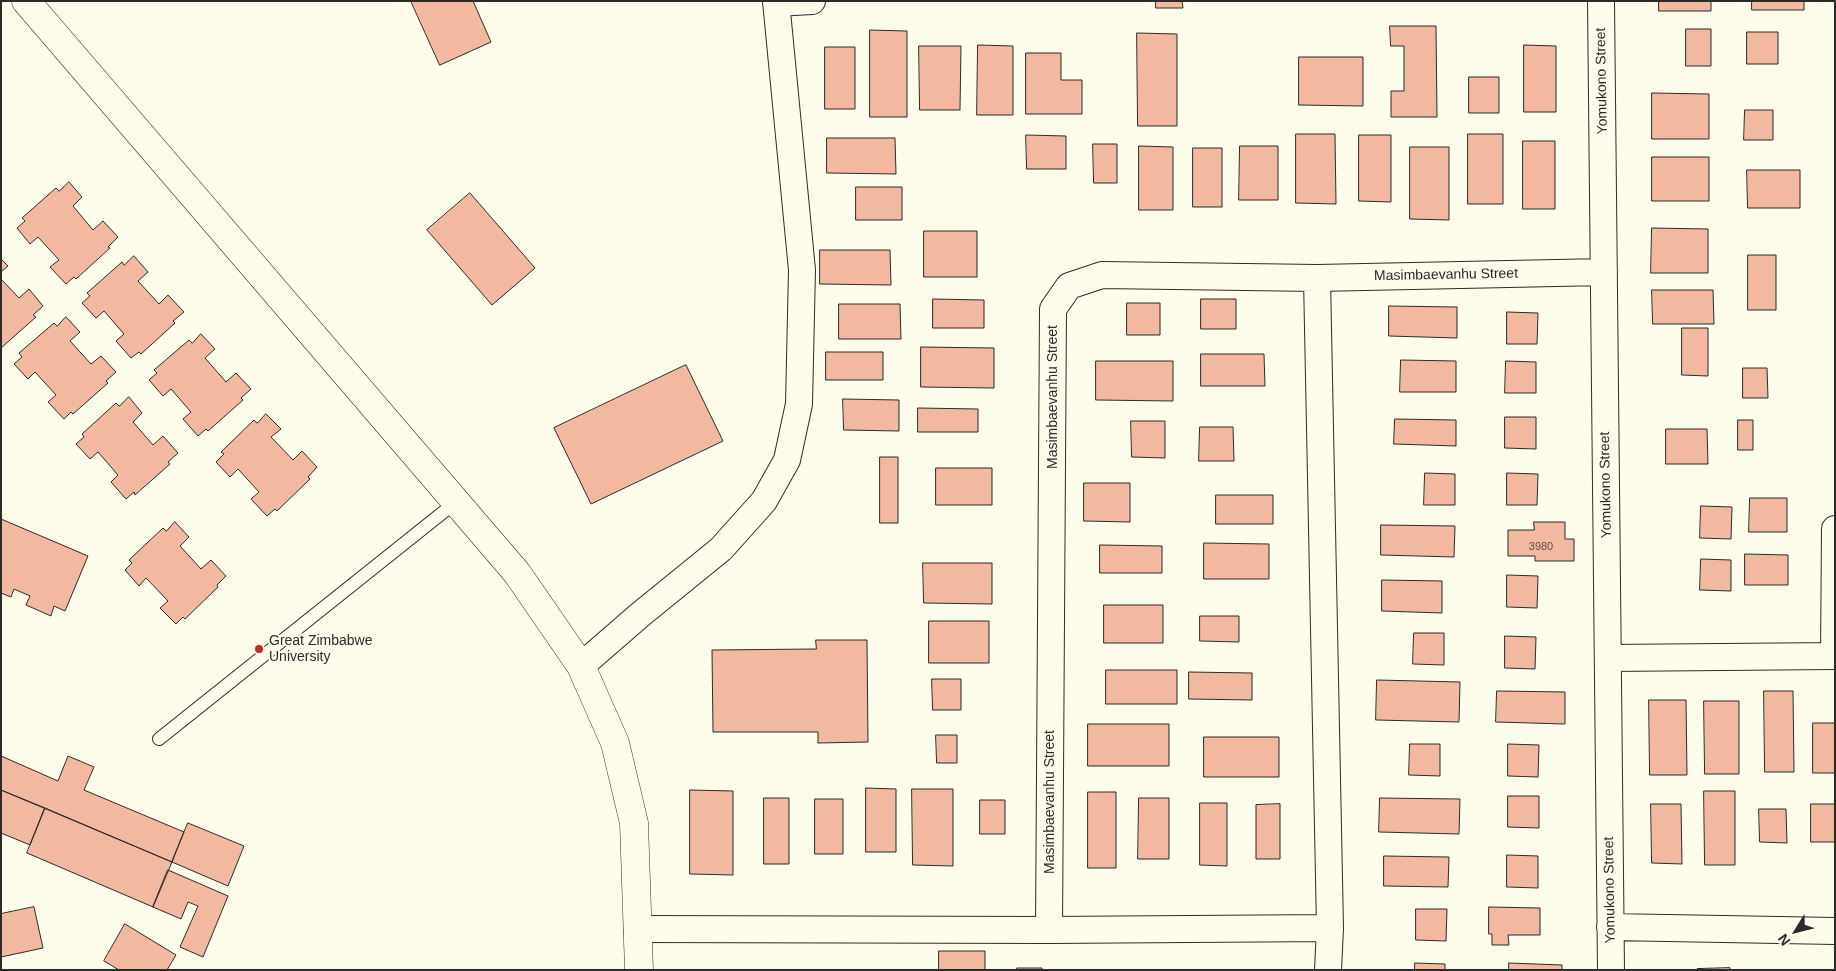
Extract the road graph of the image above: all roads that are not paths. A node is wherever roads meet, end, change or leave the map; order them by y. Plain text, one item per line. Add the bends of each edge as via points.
1 (26, 1) edge
2 (812, 1) edge
3 (1601, 1) edge
4 (776, 2) edge
5 (1604, 272) junction
6 (1317, 278) junction
7 (456, 502) junction
8 (1835, 529) edge
9 (1834, 656) edge
10 (1608, 658) junction
11 (581, 666) junction
12 (159, 739) dead end
13 (1610, 927) junction
14 (1330, 928) junction
15 (637, 930) junction
16 (1049, 930) junction
17 (1835, 931) edge
18 (639, 970) edge
19 (1328, 970) edge
20 (1611, 970) edge

1 - 7 street
2 - 4 street
3 - 5 street, Yomukono Street
4 - 11 street via 802,270 799,404 787,460 764,501 721,549
5 - 6 street, Masimbaevanhu Street
5 - 10 street, Yomukono Street
6 - 14 street
6 - 16 street, Masimbaevanhu Street via 1102,275 1069,286 1053,309
7 - 11 street via 518,573
7 - 12 lane
8 - 9 street
9 - 10 street
10 - 13 street, Yomukono Street
11 - 15 street via 615,743 634,823
13 - 17 street
13 - 20 street, Yomukono Street
14 - 16 street
14 - 19 street
15 - 16 street
15 - 18 street

